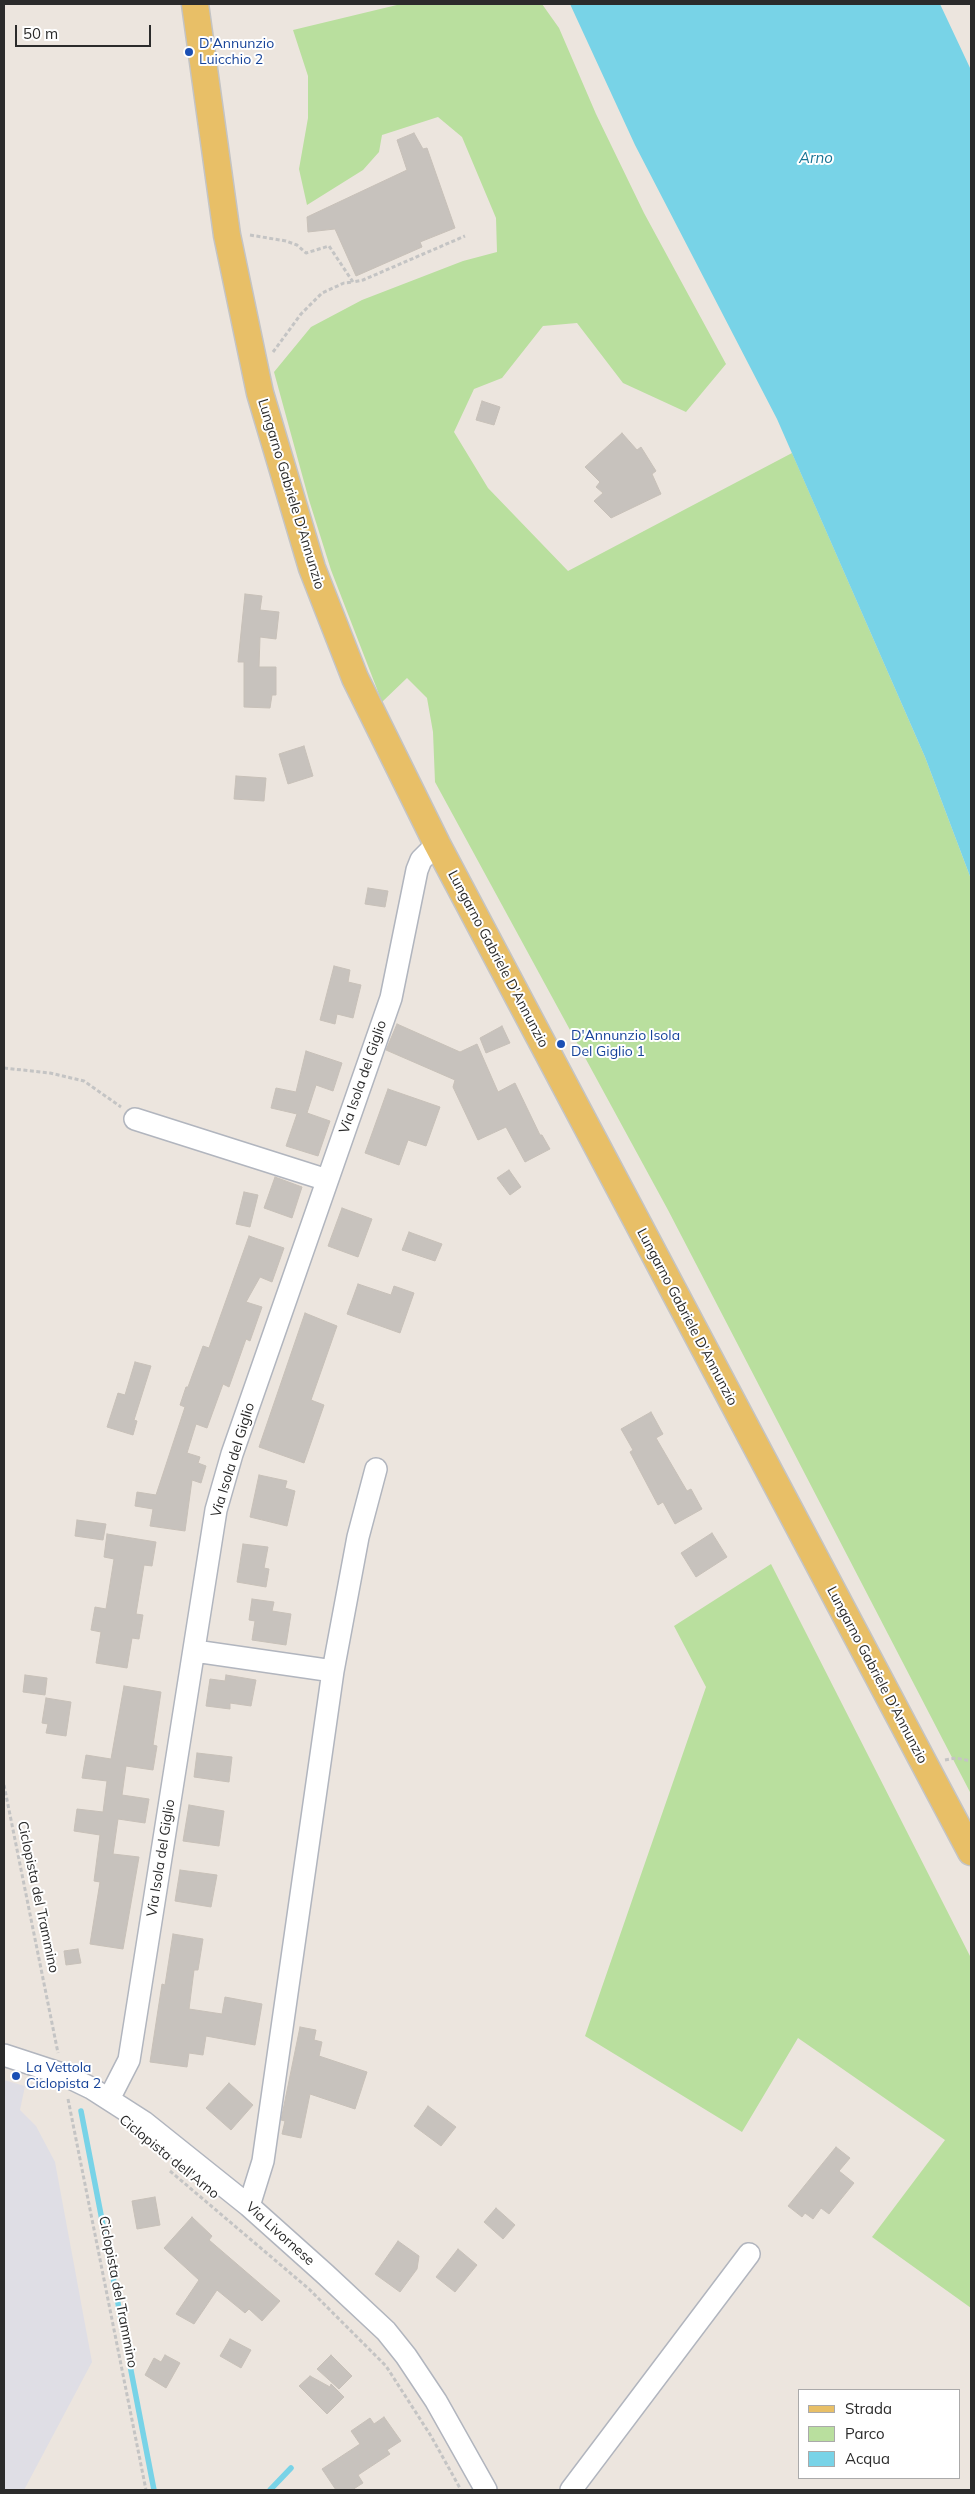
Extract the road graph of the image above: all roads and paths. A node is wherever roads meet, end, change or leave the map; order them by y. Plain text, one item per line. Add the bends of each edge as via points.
1 (195, 4) edge
2 (227, 235) junction
3 (465, 236) dead end
4 (353, 282) junction
5 (255, 374) junction
6 (437, 844) junction
7 (4, 1068) edge
8 (135, 1119) joint
9 (327, 1180) junction
10 (376, 1469) dead end
11 (195, 1651) junction
12 (333, 1672) junction
13 (4, 1784) edge
14 (971, 1852) edge
15 (56, 2044) dead end
16 (4, 2055) edge
17 (109, 2099) junction
18 (75, 2103) dead end
19 (168, 2169) dead end
20 (249, 2206) junction
21 (749, 2254) dead end
22 (146, 2490) edge
23 (460, 2490) edge
24 (486, 2490) edge
25 (571, 2490) edge

1 - 2 main road, Lungarno Gabriele D'Annunzio
2 - 4 path via 286,241 306,253 329,246
2 - 5 main road, Lungarno Gabriele D'Annunzio
3 - 4 path
4 - 5 path via 322,294 301,314
5 - 6 main road, Lungarno Gabriele D'Annunzio via 312,568 355,678
6 - 9 street, Via Isola del Giglio via 421,860 417,870 392,998
6 - 14 main road, Lungarno Gabriele D'Annunzio
7 - 8 path via 84,1081
8 - 9 street
9 - 11 street, Via Isola del Giglio via 219,1500
10 - 12 street via 358,1537
11 - 12 street
11 - 17 street, Via Isola del Giglio via 129,2060
12 - 20 street via 263,2161
13 - 15 path, Ciclopista del Trammino
16 - 17 street, Via Livornese via 62,2074
17 - 20 street, Via Livornese via 144,2122
18 - 22 path, Ciclopista del Trammino via 68,2099
19 - 23 path, Ciclopista dell'Arno via 309,2289 386,2366 431,2436
20 - 24 street, Via Livornese via 386,2331 428,2388
21 - 25 street

